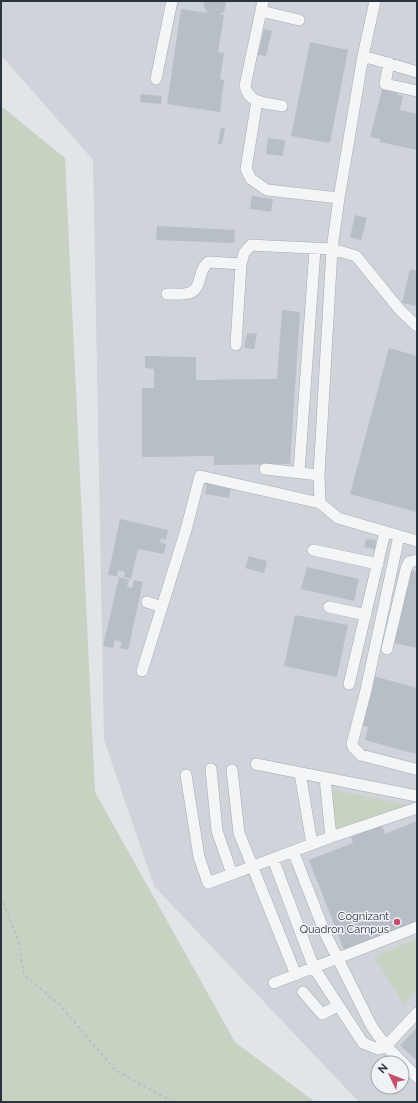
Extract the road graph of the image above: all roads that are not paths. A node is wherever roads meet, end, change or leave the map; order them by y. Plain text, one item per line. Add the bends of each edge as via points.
1 (172, 1) edge
2 (375, 1) edge
3 (262, 6) edge
4 (299, 20) dead end
5 (363, 56) junction
6 (388, 63) junction
7 (417, 72) edge
8 (156, 79) dead end
9 (417, 91) edge
10 (257, 101) junction
11 (282, 106) dead end
12 (339, 198) junction
13 (315, 249) junction
14 (332, 249) junction
15 (241, 264) junction
16 (167, 294) dead end
17 (417, 326) edge
18 (236, 345) dead end
19 (265, 469) dead end
20 (298, 472) junction
21 (319, 474) junction
22 (320, 503) junction
23 (385, 532) junction
24 (399, 536) junction
25 (417, 542) edge
26 (313, 550) dead end
27 (417, 560) edge
28 (378, 564) junction
29 (147, 602) dead end
30 (162, 607) junction
31 (330, 607) dead end
32 (366, 615) junction
33 (387, 648) dead end
34 (142, 671) dead end
35 (349, 684) dead end
36 (256, 764) dead end
37 (211, 769) dead end
38 (415, 769) dead end
39 (232, 770) dead end
40 (300, 773) junction
41 (186, 775) dead end
42 (324, 778) junction
43 (417, 796) edge
44 (417, 808) edge
45 (331, 837) junction
46 (312, 844) junction
47 (293, 851) junction
48 (273, 859) junction
49 (253, 866) junction
50 (232, 874) junction
51 (417, 927) edge
52 (338, 959) junction
53 (314, 968) junction
54 (296, 975) junction
55 (274, 983) dead end
56 (303, 992) dead end
57 (338, 1006) junction
58 (417, 1013) edge
59 (386, 1046) junction
60 (417, 1077) edge

1 - 8 street
2 - 5 street
3 - 4 street
3 - 10 street via 245,86 250,97
5 - 6 street
5 - 12 street
6 - 7 street
6 - 9 street via 384,84
10 - 11 street
10 - 12 street via 246,170 251,179 267,190
12 - 14 street
13 - 14 street
13 - 15 street via 251,245 244,253
13 - 20 street
14 - 17 street via 356,256 400,310
14 - 21 street
15 - 16 street via 209,262 202,269 194,290 190,293
15 - 18 street
19 - 20 street
20 - 21 street
21 - 22 street
22 - 23 street via 338,518
22 - 30 street via 200,476
23 - 24 street
23 - 28 street
24 - 25 street
24 - 38 street via 352,744 362,755
26 - 28 street
27 - 33 street via 410,562 406,569
28 - 32 street
29 - 30 street
30 - 34 street
31 - 32 street
32 - 35 street
36 - 40 street
37 - 50 street via 217,831
39 - 49 street via 239,833
40 - 42 street
40 - 46 street
41 - 50 street via 199,857 208,882
42 - 43 street
42 - 45 street
44 - 45 street
45 - 46 street
46 - 47 street
47 - 48 street
47 - 52 street
48 - 49 street
48 - 53 street
49 - 50 street
49 - 54 street
51 - 52 street
52 - 53 street
52 - 59 street via 372,1027
53 - 54 street
53 - 57 street
54 - 55 street
56 - 57 street via 322,1014
57 - 59 street via 363,1042 378,1049
58 - 59 street
59 - 60 street

